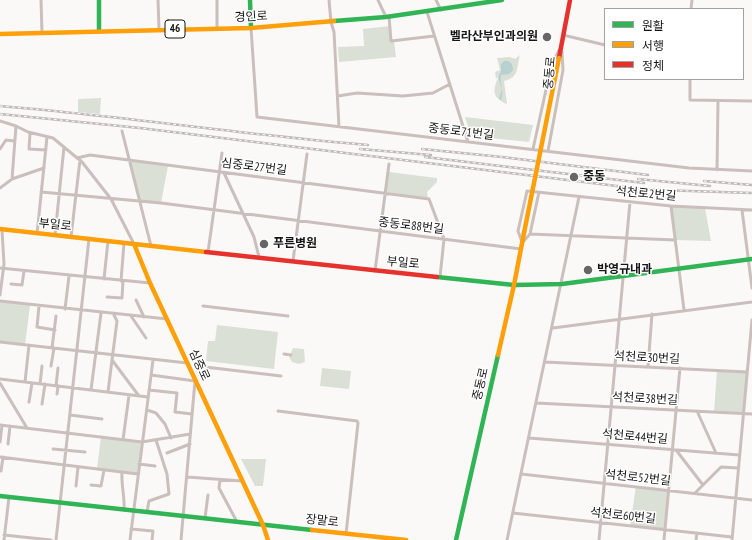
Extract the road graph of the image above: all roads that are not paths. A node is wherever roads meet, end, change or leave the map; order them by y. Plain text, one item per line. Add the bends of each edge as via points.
1 (41, 0) edge
2 (99, 0) edge
3 (158, 0) edge
4 (216, 0) edge
5 (250, 0) edge
6 (329, 0) edge
7 (378, 0) edge
8 (436, 0) edge
9 (502, 0) edge
10 (570, 0) edge
11 (478, 2) edge
12 (441, 10) junction
13 (427, 12) junction
14 (388, 17) junction
15 (331, 22) junction
16 (217, 28) junction
17 (251, 28) junction
18 (159, 29) junction
19 (99, 31) junction
20 (42, 33) junction
21 (0, 34) edge
22 (563, 35) junction
23 (434, 36) junction
24 (561, 44) junction
25 (604, 45) edge
26 (690, 80) edge
27 (450, 84) junction
28 (338, 96) junction
29 (718, 101) junction
30 (752, 101) edge
31 (0, 122) edge
32 (16, 126) junction
33 (339, 126) junction
34 (122, 131) dead end
35 (30, 133) junction
36 (47, 137) junction
37 (14, 141) junction
38 (468, 142) junction
39 (64, 147) junction
40 (0, 149) edge
41 (533, 149) junction
42 (46, 150) junction
43 (548, 151) junction
44 (222, 153) dead end
45 (307, 154) dead end
46 (79, 159) junction
47 (129, 160) junction
48 (388, 164) dead end
49 (44, 168) junction
50 (717, 170) junction
51 (752, 170) edge
52 (220, 172) junction
53 (224, 173) junction
54 (12, 179) junction
55 (304, 182) junction
56 (0, 188) edge
57 (41, 192) junction
58 (539, 192) junction
59 (385, 193) junction
60 (59, 194) junction
61 (76, 196) junction
62 (579, 197) junction
63 (111, 199) junction
64 (139, 200) junction
65 (630, 202) junction
66 (671, 206) junction
67 (214, 209) junction
68 (742, 210) junction
69 (752, 210) edge
70 (242, 213) junction
71 (299, 220) junction
72 (1, 230) edge
73 (380, 231) junction
74 (37, 234) junction
75 (530, 234) junction
76 (54, 236) junction
77 (571, 236) junction
78 (71, 237) junction
79 (626, 238) junction
80 (89, 239) junction
81 (444, 239) junction
82 (675, 240) junction
83 (108, 241) junction
84 (124, 243) junction
85 (522, 243) junction
86 (134, 244) junction
87 (151, 246) junction
88 (521, 249) junction
89 (208, 252) junction
90 (259, 257) junction
91 (750, 260) edge
92 (293, 261) junction
93 (2, 268) edge
94 (679, 270) junction
95 (24, 271) junction
96 (375, 271) junction
97 (68, 276) junction
98 (440, 277) junction
99 (622, 277) junction
100 (86, 278) junction
101 (104, 279) junction
102 (122, 281) junction
103 (150, 283) junction
104 (11, 284) dead end
105 (562, 284) junction
106 (514, 285) junction
107 (752, 288) edge
108 (0, 295) edge
109 (107, 297) dead end
110 (136, 300) dead end
111 (0, 301) edge
112 (752, 302) edge
113 (39, 306) junction
114 (202, 306) dead end
115 (64, 309) junction
116 (684, 310) junction
117 (82, 311) junction
118 (101, 313) junction
119 (114, 314) junction
120 (652, 314) junction
121 (56, 316) dead end
122 (131, 316) junction
123 (288, 316) dead end
124 (144, 317) junction
125 (166, 319) junction
126 (619, 319) junction
127 (752, 320) edge
128 (553, 328) junction
129 (54, 330) junction
130 (146, 338) dead end
131 (0, 342) edge
132 (29, 345) junction
133 (53, 348) junction
134 (77, 351) junction
135 (96, 353) junction
136 (284, 354) dead end
137 (112, 355) junction
138 (291, 355) dead end
139 (750, 355) edge
140 (112, 360) junction
141 (153, 360) junction
142 (545, 362) junction
143 (187, 364) junction
144 (614, 365) junction
145 (42, 366) dead end
146 (51, 366) dead end
147 (197, 366) dead end
148 (648, 367) junction
149 (58, 368) dead end
150 (680, 368) junction
151 (747, 372) junction
152 (151, 376) junction
153 (281, 376) dead end
154 (0, 379) edge
155 (195, 381) junction
156 (25, 382) junction
157 (0, 383) edge
158 (32, 383) junction
159 (40, 384) junction
160 (45, 384) junction
161 (57, 386) junction
162 (73, 388) junction
163 (91, 390) junction
164 (149, 390) junction
165 (108, 392) junction
166 (57, 394) dead end
167 (129, 395) junction
168 (139, 396) junction
169 (148, 397) junction
170 (29, 402) dead end
171 (536, 403) junction
172 (42, 404) dead end
173 (611, 407) junction
174 (147, 410) junction
175 (676, 410) junction
176 (278, 411) dead end
177 (697, 411) junction
178 (743, 413) junction
179 (192, 414) junction
180 (752, 414) edge
181 (70, 415) junction
182 (102, 419) dead end
183 (1, 425) edge
184 (10, 426) junction
185 (27, 428) junction
186 (68, 433) junction
187 (190, 434) junction
188 (171, 438) junction
189 (529, 438) junction
190 (124, 440) junction
191 (156, 440) junction
192 (0, 442) edge
193 (142, 442) junction
194 (8, 444) dead end
195 (190, 444) junction
196 (607, 444) junction
197 (53, 449) dead end
198 (66, 450) junction
199 (674, 450) junction
200 (85, 452) dead end
201 (167, 453) dead end
202 (716, 453) junction
203 (739, 455) junction
204 (2, 457) edge
205 (140, 464) junction
206 (64, 465) junction
207 (78, 466) junction
208 (155, 466) dead end
209 (738, 468) junction
210 (104, 470) junction
211 (1, 471) dead end
212 (122, 472) junction
213 (138, 474) junction
214 (522, 474) junction
215 (187, 477) junction
216 (220, 480) junction
217 (242, 481) junction
218 (604, 483) junction
219 (91, 485) dead end
220 (703, 485) junction
221 (76, 486) dead end
222 (668, 490) junction
223 (696, 493) junction
224 (208, 495) dead end
225 (0, 496) edge
226 (9, 497) junction
227 (735, 498) junction
228 (752, 500) edge
229 (60, 503) junction
230 (124, 510) junction
231 (133, 511) junction
232 (147, 512) junction
233 (513, 513) junction
234 (184, 516) junction
235 (205, 518) junction
236 (236, 522) junction
237 (600, 522) junction
238 (263, 525) junction
239 (131, 529) junction
240 (665, 530) junction
241 (697, 533) junction
242 (346, 534) junction
243 (4, 535) junction
244 (370, 538) edge
245 (732, 538) edge
246 (4, 540) edge
247 (51, 540) edge
248 (56, 540) edge
249 (130, 540) edge
250 (152, 540) edge
251 (181, 540) edge
252 (268, 540) edge
253 (406, 540) edge
254 (456, 540) edge
255 (507, 540) edge
256 (599, 540) edge
257 (664, 540) edge
258 (696, 540) edge

1 - 20 street
2 - 19 street
3 - 18 street
4 - 16 street
5 - 17 street
6 - 15 street
7 - 14 street
8 - 12 street
9 - 11 street, 경인로 / 46
10 - 22 street, 중동로
11 - 12 street, 경인로 / 46
12 - 13 street, 경인로 / 46
13 - 14 street, 경인로 / 46
13 - 23 street
14 - 15 street, 경인로 / 46
14 - 23 street via 391,41
15 - 17 street, 경인로 / 46
15 - 28 street via 334,32
16 - 17 street, 경인로 / 46
16 - 18 street, 경인로 / 46
17 - 33 street, 중동로71번길 via 257,117
18 - 19 street, 경인로 / 46
19 - 20 street, 경인로 / 46
20 - 21 street, 경인로 / 46
22 - 24 street, 중동로
22 - 25 street
23 - 27 street
24 - 41 street, 중동로 via 551,67
24 - 43 street, 중동로 via 563,70
24 - 85 street, 중동로, bridge
26 - 29 street via 690,100
27 - 28 street via 433,93 403,96 357,93
27 - 38 street
28 - 33 street
29 - 30 street
29 - 50 street
31 - 32 street, 심중로
32 - 35 street, 심중로
32 - 37 street
33 - 38 street, 중동로71번길
34 - 47 street
35 - 36 street, 심중로
35 - 42 street via 29,149
36 - 39 street, 심중로 via 53,138
36 - 42 street
37 - 40 street via 6,140
37 - 54 street
38 - 41 street, 중동로71번길
39 - 46 street, 심중로
39 - 60 street
41 - 43 street, 중동로71번길
42 - 49 street
43 - 50 street, 중동로71번길
44 - 52 street
45 - 55 street
46 - 47 street, 심중로27번길 via 90,155
46 - 61 street
46 - 63 street, 심중로
47 - 52 street, 심중로27번길
47 - 64 street
48 - 59 street
49 - 54 street
49 - 57 street
50 - 51 street, 중동로71번길
52 - 53 street, 심중로27번길
52 - 67 street
53 - 55 street, 심중로27번길
53 - 70 street
54 - 56 street
55 - 59 street, 심중로27번길
55 - 71 street
57 - 60 street
57 - 74 street
58 - 62 street, 석천로2번길
58 - 75 street
58 - 85 street via 527,191 518,231
59 - 73 street
59 - 81 street, 심중로27번길 via 428,199
60 - 61 street
60 - 76 street
61 - 63 street
61 - 78 street
62 - 65 street, 석천로2번길
62 - 77 street
63 - 64 street, 중동로88번길
63 - 86 street, 심중로
64 - 67 street, 중동로88번길
64 - 87 street
65 - 66 street, 석천로2번길
65 - 79 street
66 - 68 street, 석천로2번길
66 - 82 street
67 - 70 street, 중동로88번길
67 - 89 street
68 - 69 street, 석천로2번길
68 - 91 street
70 - 71 street, 중동로88번길
70 - 90 street via 254,236
71 - 73 street, 중동로88번길
71 - 92 street
72 - 74 street, 부일로
72 - 93 street
73 - 81 street, 중동로88번길
73 - 96 street
74 - 76 street, 부일로
75 - 77 street
75 - 85 street
76 - 78 street, 부일로
77 - 79 street
77 - 105 street
78 - 80 street, 부일로
79 - 82 street
79 - 99 street
80 - 83 street, 부일로
80 - 100 street
81 - 88 street, 중동로88번길
81 - 98 street
82 - 94 street
83 - 84 street, 부일로
83 - 101 street
84 - 86 street, 부일로
84 - 102 street
85 - 88 street, 중동로
86 - 87 street, 부일로
86 - 103 street, 심중로
87 - 89 street, 부일로
88 - 106 street, 중동로
89 - 90 street, 부일로
90 - 92 street, 부일로
91 - 94 street, 부일로
91 - 107 street
92 - 96 street, 부일로
93 - 95 street
93 - 108 street
94 - 99 street, 부일로
94 - 116 street
95 - 97 street
95 - 104 street via 22,285
96 - 98 street, 부일로
97 - 100 street
97 - 115 street
98 - 106 street, 부일로
99 - 105 street, 부일로
99 - 126 street
100 - 101 street
100 - 117 street
101 - 102 street
102 - 103 street
102 - 109 street via 122,298
103 - 125 street, 심중로
105 - 106 street, 부일로
105 - 128 street
106 - 254 street, 중동로
110 - 124 street
111 - 113 street
112 - 116 street
113 - 115 street
113 - 129 street via 37,327
114 - 123 street
115 - 117 street
116 - 120 street
117 - 118 street
117 - 134 street
118 - 119 street
118 - 135 street
119 - 122 street
119 - 137 street via 117,321
120 - 126 street
120 - 148 street
121 - 129 street
122 - 124 street
122 - 130 street
124 - 125 street
125 - 143 street, 심중로
126 - 128 street
126 - 144 street
127 - 139 street
128 - 142 street
129 - 133 street
131 - 132 street
132 - 133 street
132 - 156 street
133 - 134 street
133 - 146 street
134 - 135 street
134 - 162 street
135 - 137 street
135 - 163 street
136 - 138 street
137 - 140 street
137 - 141 street
139 - 151 street
140 - 165 street
140 - 168 street
141 - 143 street
141 - 152 street
142 - 144 street, 석천로30번길
142 - 171 street
143 - 155 street, 심중로
144 - 148 street, 석천로30번길
144 - 173 street
145 - 159 street
147 - 153 street
148 - 150 street, 석천로30번길
149 - 161 street
150 - 151 street, 석천로30번길
150 - 175 street
151 - 178 street
152 - 155 street
152 - 164 street
154 - 156 street
155 - 179 street
155 - 217 street, 심중로
156 - 158 street
157 - 185 street
158 - 159 street
158 - 170 street
159 - 160 street
160 - 161 street
160 - 172 street
161 - 162 street
161 - 166 street
162 - 163 street
162 - 181 street
163 - 165 street
164 - 169 street
164 - 179 street via 177,393 175,412
165 - 167 street
167 - 168 street
167 - 190 street
168 - 169 street
169 - 174 street
171 - 173 street, 석천로38번길
171 - 189 street
173 - 175 street, 석천로38번길
173 - 196 street
174 - 188 street via 156,413 165,424
174 - 193 street
175 - 177 street, 석천로38번길
175 - 199 street
176 - 242 street via 357,421
177 - 178 street, 석천로38번길
177 - 202 street
178 - 180 street, 석천로38번길
178 - 203 street
179 - 187 street
181 - 182 street
181 - 186 street
183 - 184 street
183 - 192 street
184 - 185 street
184 - 194 street
185 - 186 street
186 - 190 street
186 - 198 street
187 - 188 street
187 - 195 street
188 - 191 street
189 - 196 street, 석천로44번길
189 - 214 street
190 - 193 street
191 - 193 street
191 - 232 street via 167,474 168,494 149,501
193 - 205 street
195 - 201 street
195 - 215 street
196 - 199 street, 석천로44번길
196 - 218 street
197 - 198 street
198 - 200 street
198 - 206 street
199 - 202 street, 석천로44번길
199 - 220 street
199 - 222 street
202 - 203 street, 석천로44번길
203 - 209 street
204 - 206 street
204 - 211 street
205 - 208 street
205 - 213 street
206 - 207 street
206 - 229 street
207 - 210 street
207 - 221 street
209 - 220 street via 721,466
209 - 227 street
210 - 212 street
210 - 219 street via 102,486
212 - 213 street
212 - 230 street
213 - 231 street
214 - 218 street, 석천로52번길
214 - 233 street
215 - 216 street
215 - 234 street
216 - 217 street
216 - 236 street via 219,488
217 - 238 street, 심중로
218 - 222 street, 석천로52번길
218 - 237 street
220 - 223 street
222 - 223 street, 석천로52번길
222 - 240 street
223 - 227 street, 석천로52번길
224 - 235 street
225 - 226 street, 장말로
226 - 229 street, 장말로
226 - 243 street
227 - 228 street, 석천로52번길
227 - 245 street
229 - 230 street, 장말로
229 - 248 street
230 - 231 street, 장말로
231 - 232 street, 장말로
231 - 239 street
232 - 234 street, 장말로
233 - 237 street, 석천로60번길
233 - 255 street
234 - 235 street, 장말로
234 - 251 street
235 - 236 street, 장말로
236 - 238 street, 장말로
237 - 240 street, 석천로60번길
237 - 256 street
238 - 242 street, 장말로
238 - 252 street, 심중로
239 - 249 street
239 - 250 street via 153,531
240 - 241 street, 석천로60번길
240 - 257 street
241 - 245 street, 석천로60번길
241 - 258 street
242 - 244 street, 장말로
243 - 246 street
243 - 247 street
244 - 253 street, 장말로

